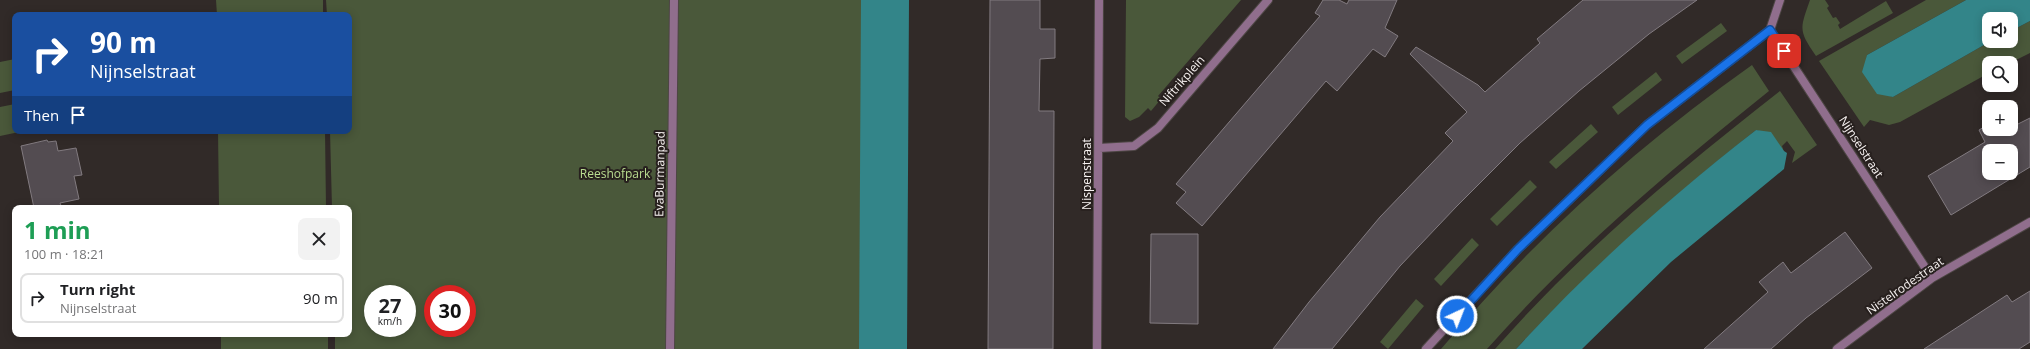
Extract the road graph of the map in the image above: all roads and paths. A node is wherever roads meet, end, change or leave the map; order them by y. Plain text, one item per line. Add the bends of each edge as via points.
1 (674, 0) edge
2 (1099, 0) edge
3 (1268, 0) edge
4 (1780, 0) edge
5 (1770, 30) junction
6 (1099, 148) junction
7 (2030, 222) edge
8 (1932, 278) junction
9 (670, 349) edge
10 (1097, 349) edge
11 (1426, 349) edge
12 (1838, 349) edge

1 - 9 street, EvaBurmanpad
2 - 6 street, Nispenstraat
3 - 6 street, Niftrikplein via 1158,128 1134,146
4 - 5 street
5 - 8 street, Nijnselstraat
5 - 11 street via 1647,125 1518,249
6 - 10 street, Nispenstraat
7 - 8 street, Nistelrodestraat
8 - 12 street, Nistelrodestraat

